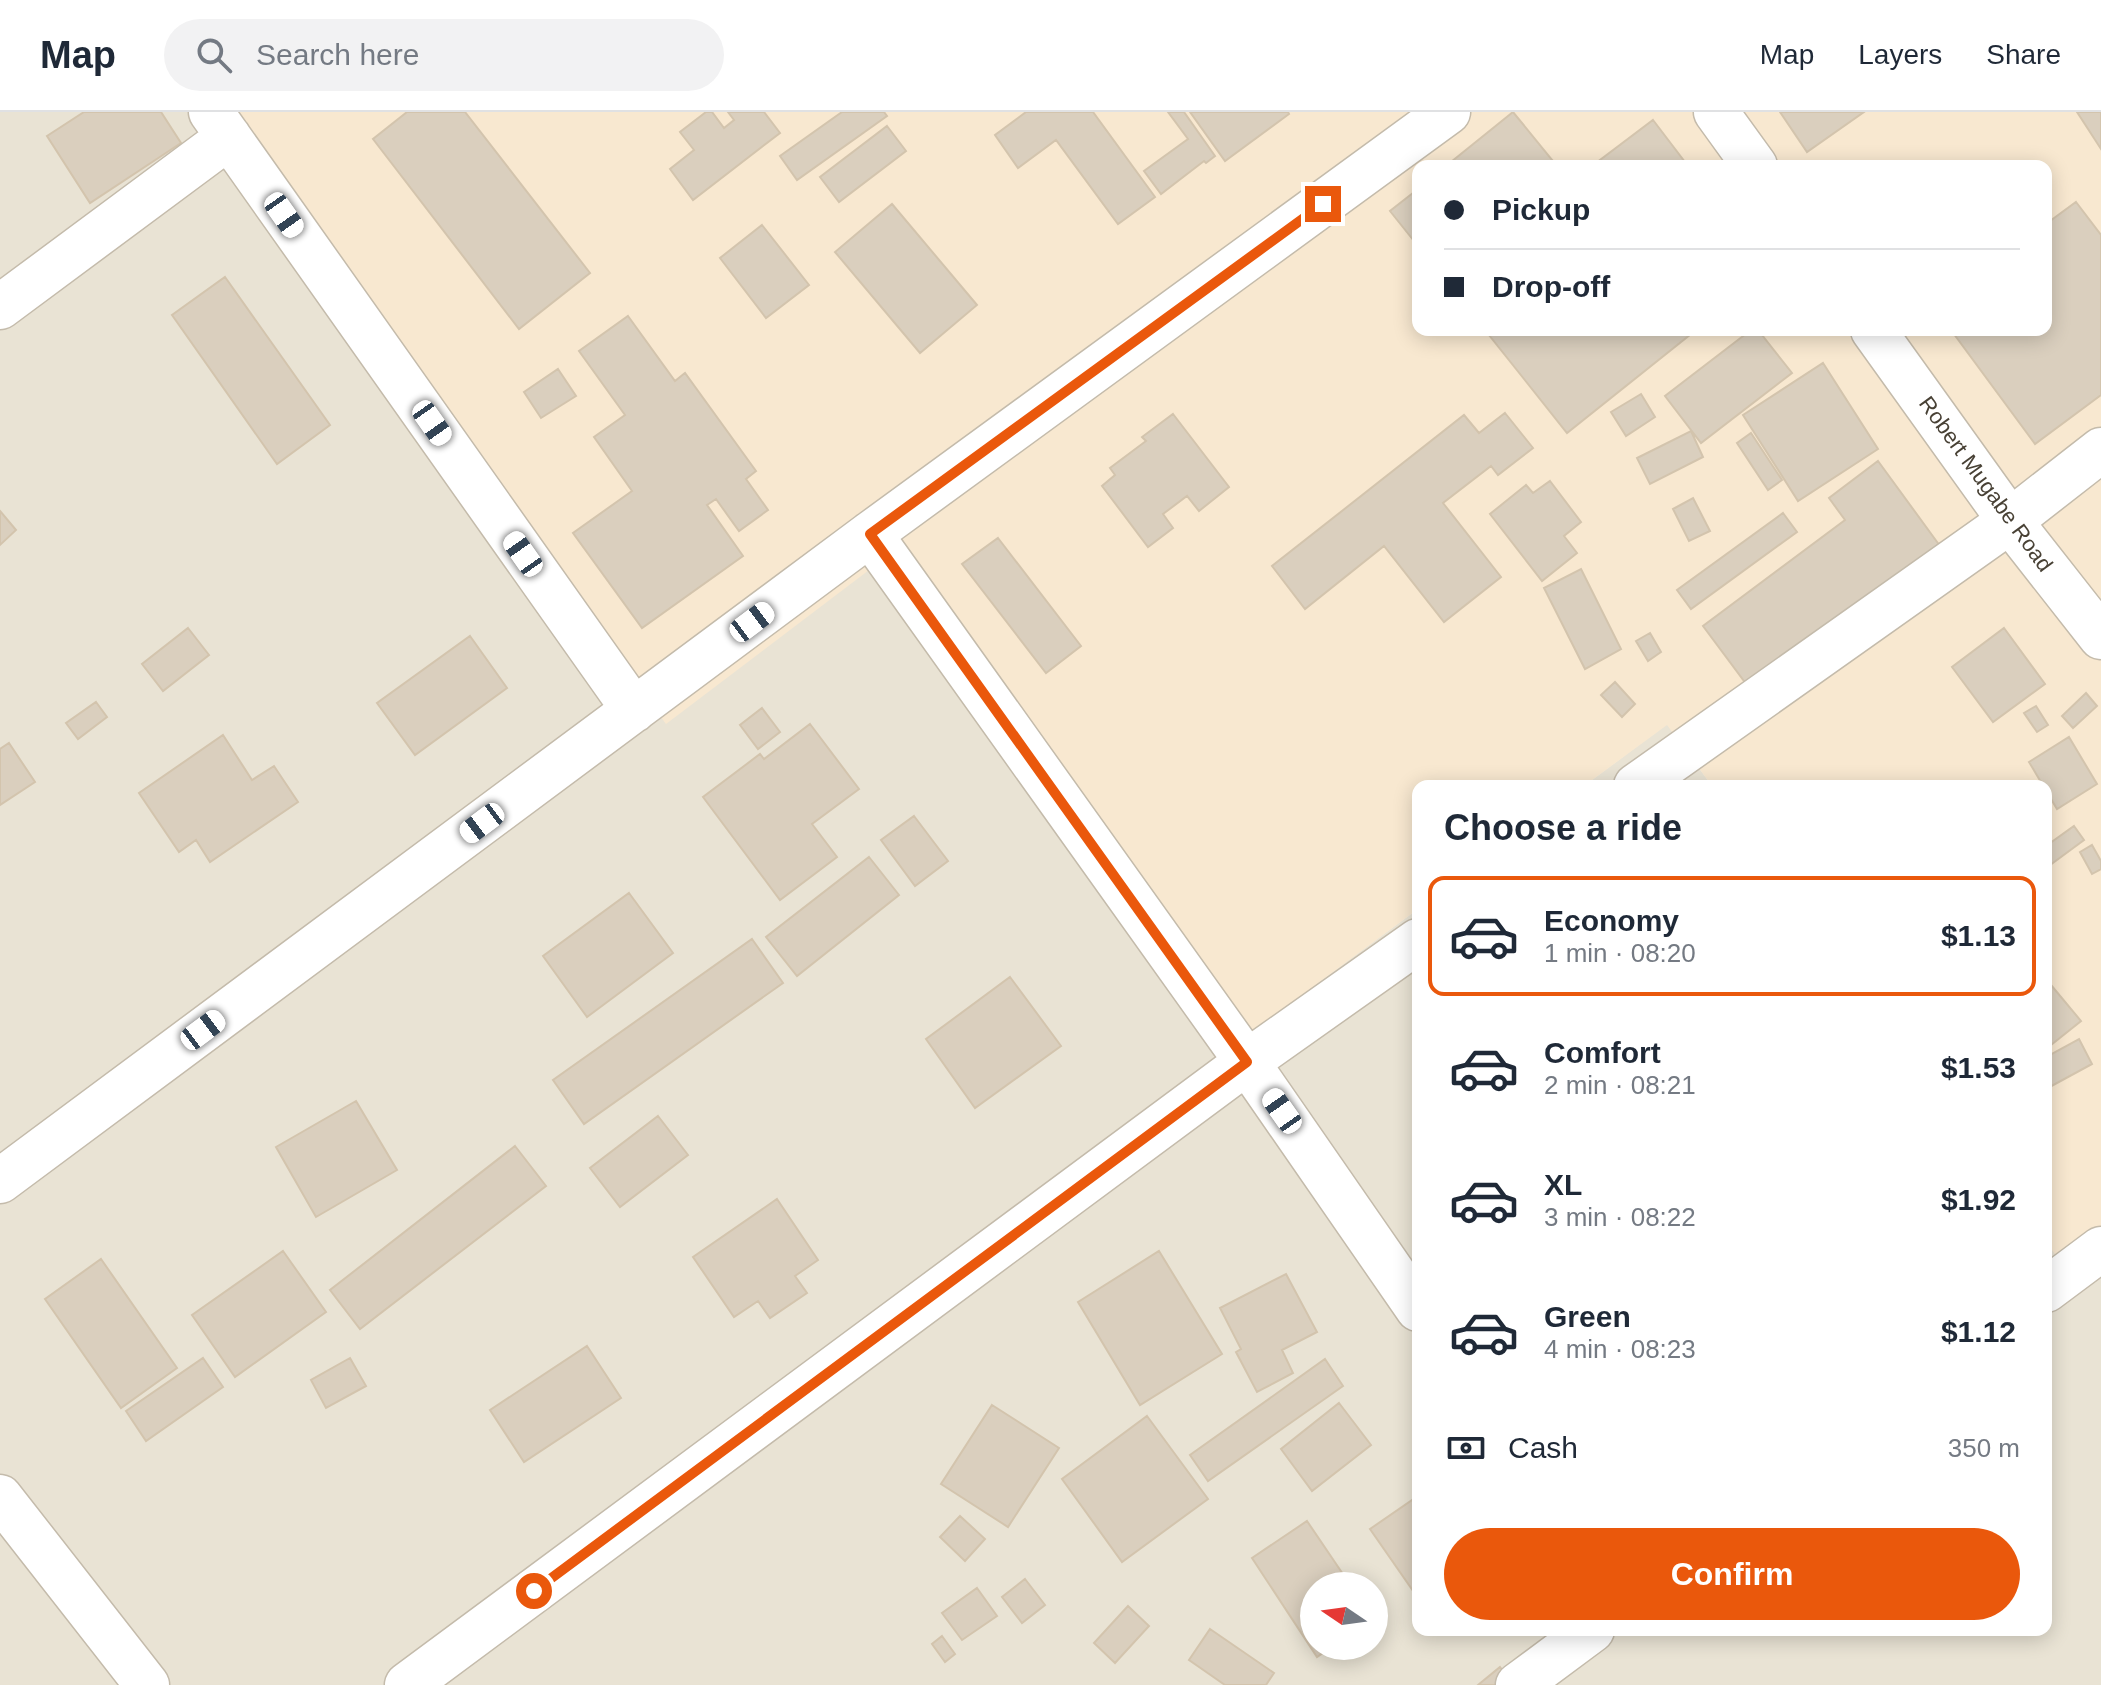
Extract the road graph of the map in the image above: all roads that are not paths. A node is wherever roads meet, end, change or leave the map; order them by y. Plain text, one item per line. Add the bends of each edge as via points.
1 (1448, 112) edge
2 (1716, 112) edge
3 (220, 124) edge
4 (1751, 160) edge
5 (0, 307) edge
6 (1877, 336) edge
7 (2101, 450) edge
8 (2010, 521) junction
9 (870, 534) junction
10 (2101, 637) edge
11 (634, 710) junction
12 (1644, 780) edge
13 (1412, 945) edge
14 (1247, 1062) junction
15 (0, 1181) edge
16 (2101, 1249) edge
17 (2052, 1286) edge
18 (1412, 1300) edge
19 (0, 1497) edge
20 (1584, 1636) edge
21 (147, 1685) edge
22 (407, 1685) edge
23 (1518, 1685) edge

1 - 9 street
2 - 4 street
3 - 5 street
3 - 11 street
6 - 8 street, Robert Mugabe Road
7 - 8 street
8 - 10 street, Robert Mugabe Road
8 - 12 street
9 - 11 street
9 - 14 street
11 - 15 street
13 - 14 street
14 - 18 street
14 - 22 street
16 - 17 street
19 - 21 street
20 - 23 street

